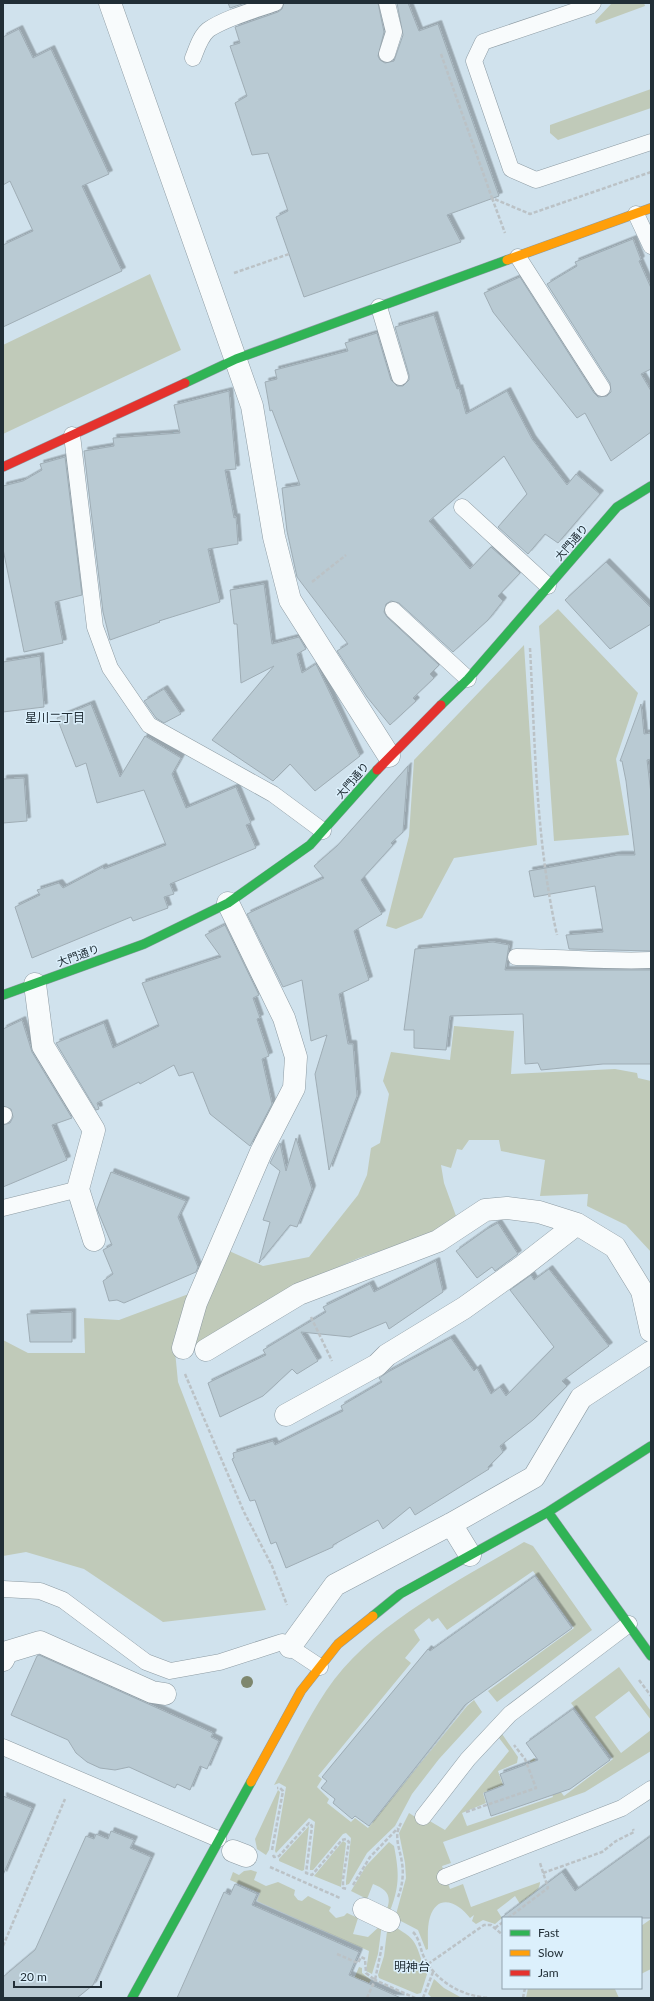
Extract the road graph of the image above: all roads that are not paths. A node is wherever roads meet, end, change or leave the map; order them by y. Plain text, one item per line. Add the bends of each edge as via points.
1 (110, 3) edge
2 (275, 3) edge
3 (387, 3) edge
4 (592, 3) edge
5 (387, 54) dead end
6 (193, 58) dead end
7 (651, 142) edge
8 (651, 208) edge
9 (636, 214) junction
10 (651, 246) edge
11 (518, 257) junction
12 (379, 307) junction
13 (236, 359) junction
14 (400, 377) dead end
15 (602, 388) dead end
16 (72, 435) junction
17 (3, 467) edge
18 (651, 486) edge
19 (462, 507) dead end
20 (548, 586) junction
21 (393, 610) dead end
22 (468, 679) junction
23 (389, 756) junction
24 (323, 831) junction
25 (228, 903) junction
26 (516, 957) dead end
27 (651, 960) edge
28 (36, 984) junction
29 (3, 995) edge
30 (79, 1191) junction
31 (3, 1208) edge
32 (577, 1224) junction
33 (94, 1240) dead end
34 (651, 1331) edge
35 (183, 1348) dead end
36 (206, 1350) dead end
37 (651, 1352) edge
38 (286, 1415) dead end
39 (651, 1446) edge
40 (548, 1512) junction
41 (451, 1524) junction
42 (470, 1555) junction
43 (3, 1589) edge
44 (629, 1624) junction
45 (290, 1647) junction
46 (651, 1656) edge
47 (3, 1660) edge
48 (320, 1667) junction
49 (164, 1694) dead end
50 (3, 1747) edge
51 (651, 1790) edge
52 (423, 1816) dead end
53 (232, 1849) junction
54 (445, 1877) dead end
55 (364, 1908) road end
56 (388, 1920) road end
57 (132, 1998) edge

1 - 13 street
2 - 6 lane via 208,31 200,41
3 - 5 lane via 394,32
4 - 7 lane via 590,6 483,42 474,61 511,169 536,180
8 - 9 street
9 - 10 lane
9 - 11 street
11 - 12 street
11 - 15 lane
12 - 13 street
12 - 14 lane
13 - 16 street
13 - 23 street via 252,406 274,537 290,600
16 - 17 street
16 - 24 lane via 95,627 110,668 149,725 273,794
18 - 20 street, 大門通り via 617,507
19 - 20 lane
20 - 22 street, 大門通り
21 - 22 lane
22 - 23 street, 大門通り
23 - 24 street, 大門通り
24 - 25 street, 大門通り via 310,845
25 - 28 street, 大門通り via 144,944
25 - 35 street via 284,1018 296,1057 294,1088 261,1152 233,1215 196,1303
26 - 27 lane
28 - 29 street, 大門通り
28 - 30 street via 43,1046 94,1130
30 - 31 lane
30 - 33 street
32 - 34 street via 615,1247 642,1291
32 - 36 street via 539,1212 507,1208 485,1210 438,1240 299,1294
32 - 38 street via 464,1308 381,1356 377,1365
37 - 41 street via 581,1398 534,1477
39 - 40 street
40 - 42 street
40 - 44 street
41 - 42 street
41 - 45 street via 335,1585
42 - 48 street via 400,1594 338,1644
43 - 45 lane via 40,1591 63,1600 146,1662 170,1671 220,1662 282,1642
44 - 46 street
44 - 52 lane via 510,1714 468,1760
45 - 48 lane
47 - 49 street via 7,1652 40,1642 152,1692
48 - 53 street via 301,1691
50 - 53 lane
51 - 54 lane via 622,1808
53 - 57 street
55 - 56 street

